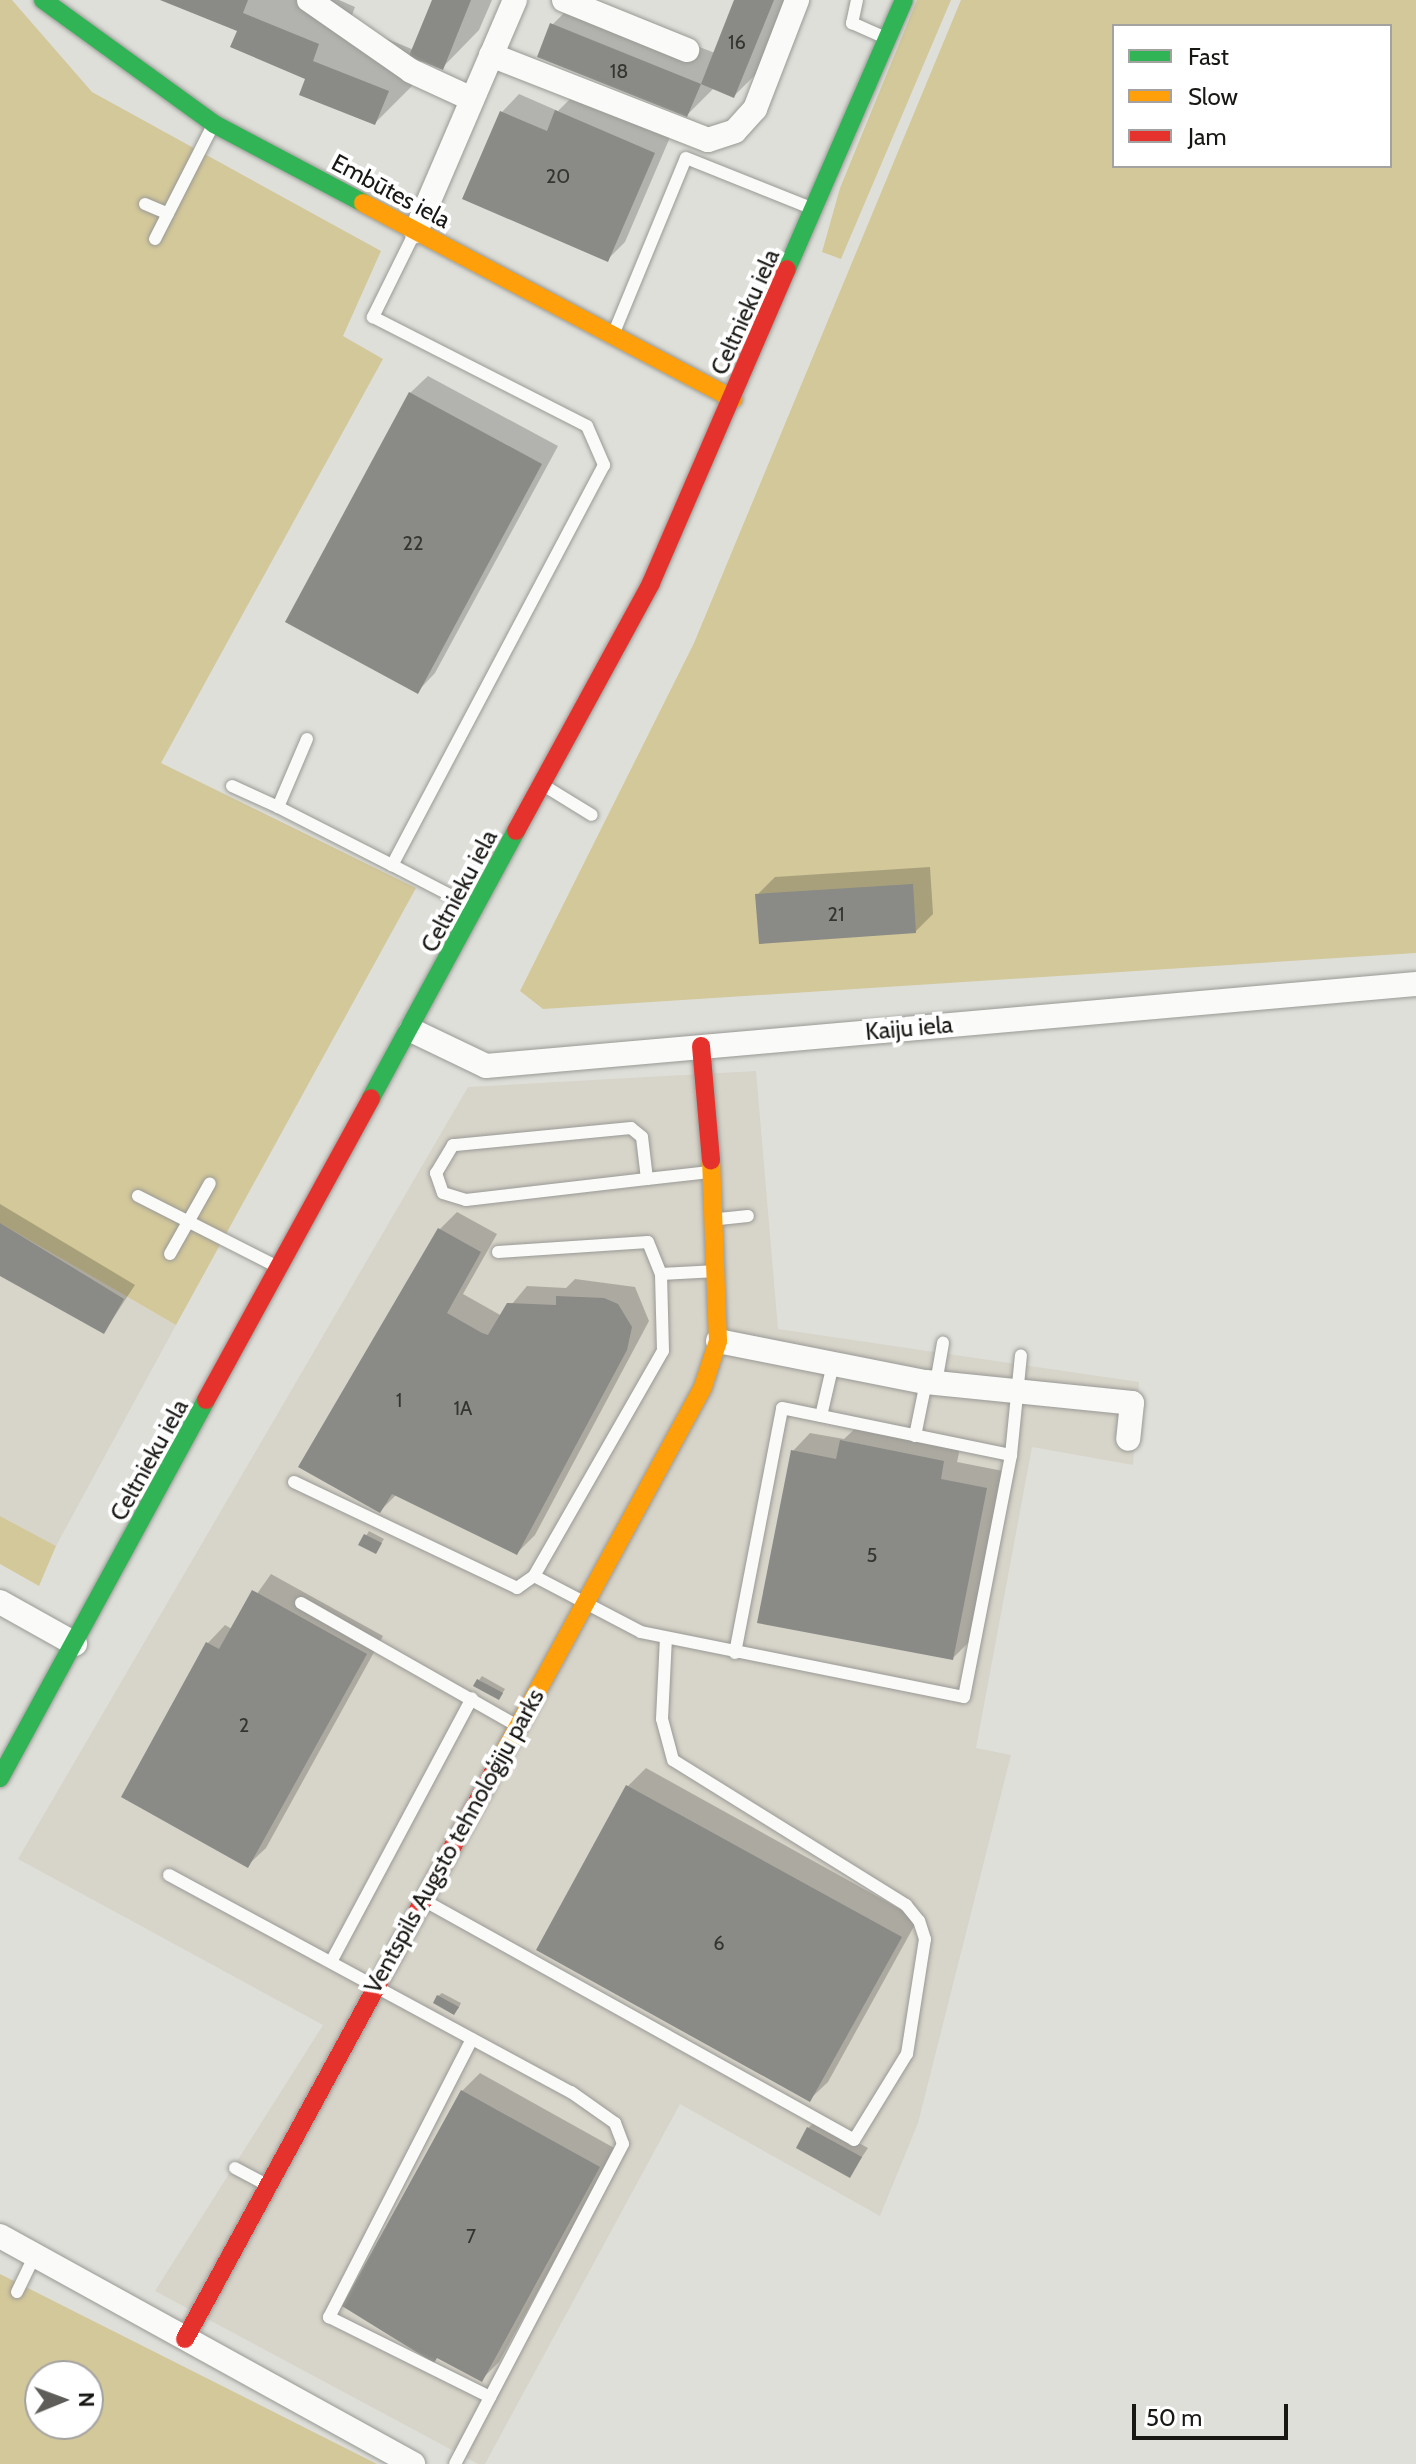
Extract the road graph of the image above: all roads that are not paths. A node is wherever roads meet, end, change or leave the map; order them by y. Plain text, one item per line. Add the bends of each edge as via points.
1 (43, 0) edge
2 (309, 0) edge
3 (515, 0) edge
4 (564, 0) edge
5 (797, 0) edge
6 (857, 0) edge
7 (904, 0) edge
8 (888, 38) junction
9 (687, 50) dead end
10 (491, 55) junction
11 (472, 99) junction
12 (214, 124) junction
13 (145, 204) dead end
14 (817, 210) junction
15 (168, 214) junction
16 (416, 231) junction
17 (155, 239) dead end
18 (612, 337) junction
19 (733, 399) junction
20 (307, 739) dead end
21 (543, 785) junction
22 (232, 786) dead end
23 (278, 807) junction
24 (592, 815) dead end
25 (392, 865) junction
26 (477, 910) junction
27 (1416, 984) edge
28 (411, 1030) junction
29 (701, 1046) junction
30 (711, 1171) junction
31 (647, 1179) junction
32 (210, 1183) dead end
33 (138, 1196) dead end
34 (748, 1216) dead end
35 (715, 1220) junction
36 (188, 1222) junction
37 (498, 1252) dead end
38 (170, 1254) dead end
39 (281, 1268) junction
40 (720, 1270) junction
41 (661, 1274) junction
42 (718, 1341) junction
43 (943, 1343) dead end
44 (1021, 1355) dead end
45 (833, 1364) junction
46 (931, 1382) junction
47 (1018, 1392) junction
48 (821, 1416) junction
49 (915, 1436) junction
50 (1128, 1439) dead end
51 (1011, 1455) junction
52 (294, 1482) dead end
53 (534, 1576) junction
54 (0, 1602) edge
55 (301, 1603) dead end
56 (584, 1604) junction
57 (666, 1638) junction
58 (75, 1644) junction
59 (735, 1653) junction
60 (472, 1698) junction
61 (516, 1725) junction
62 (0, 1778) edge
63 (169, 1875) dead end
64 (422, 1899) junction
65 (331, 1962) junction
66 (374, 1986) junction
67 (472, 2039) junction
68 (235, 2168) dead end
69 (268, 2185) junction
70 (0, 2236) edge
71 (35, 2255) junction
72 (17, 2292) dead end
73 (185, 2339) junction
74 (490, 2397) junction
75 (413, 2464) edge
76 (455, 2464) edge

1 - 12 street, Embūtes iela
2 - 11 street via 411,71
3 - 10 street
4 - 9 street
5 - 10 street via 755,109 735,131 708,140
6 - 8 lane via 852,23
7 - 8 street, Celtnieku iela
8 - 14 street, Celtnieku iela
10 - 11 street
11 - 16 street
12 - 15 lane
12 - 16 street, Embūtes iela
13 - 15 lane
14 - 18 lane via 686,158
14 - 19 street, Celtnieku iela
15 - 17 lane
16 - 18 street, Embūtes iela
16 - 25 lane via 373,317 587,426 604,465
18 - 19 street, Embūtes iela
19 - 21 street, Celtnieku iela via 651,583
20 - 23 lane
21 - 24 lane
21 - 26 street, Celtnieku iela
22 - 23 lane
23 - 25 lane
25 - 26 lane
26 - 28 street, Celtnieku iela
27 - 29 street, Kaiju iela
28 - 29 street, Kaiju iela via 486,1066
28 - 39 street, Celtnieku iela
29 - 30 street, Ventspils Augsto tehnoloģiju parks
30 - 31 lane
30 - 35 street, Ventspils Augsto tehnoloģiju parks
31 - 31 lane via 642,1137 631,1128 453,1145 436,1173 451,1199
32 - 36 lane
33 - 36 lane
34 - 35 lane
35 - 40 street, Ventspils Augsto tehnoloģiju parks
36 - 38 lane
36 - 39 lane
37 - 41 lane via 648,1242
39 - 58 street, Celtnieku iela
40 - 41 lane
40 - 42 street, Ventspils Augsto tehnoloģiju parks
41 - 53 lane via 663,1351
42 - 45 street
42 - 56 street, Ventspils Augsto tehnoloģiju parks via 703,1387
43 - 46 lane
44 - 47 lane
45 - 46 street
45 - 48 lane
46 - 47 street
46 - 49 lane
47 - 50 street via 1132,1403
47 - 51 lane
48 - 49 lane
48 - 59 lane via 782,1408
49 - 51 lane
51 - 59 lane via 964,1697
52 - 53 lane via 517,1588
53 - 56 lane
54 - 58 street
55 - 60 lane
56 - 57 lane
56 - 61 street, Ventspils Augsto tehnoloģiju parks
57 - 59 lane
57 - 64 lane via 662,1719 673,1760 906,1905 919,1921 925,1939 907,2054 854,2140
58 - 62 street, Celtnieku iela
60 - 61 lane
60 - 65 lane
61 - 64 street, Ventspils Augsto tehnoloģiju parks
63 - 65 lane
64 - 66 street, Ventspils Augsto tehnoloģiju parks
65 - 66 lane
66 - 67 lane
66 - 69 street, Ventspils Augsto tehnoloģiju parks
67 - 74 lane via 582,2099 615,2123 623,2144
67 - 74 lane via 329,2317
68 - 69 lane
69 - 73 street, Ventspils Augsto tehnoloģiju parks
70 - 71 street
71 - 72 lane
71 - 73 street
73 - 75 street
74 - 76 lane

